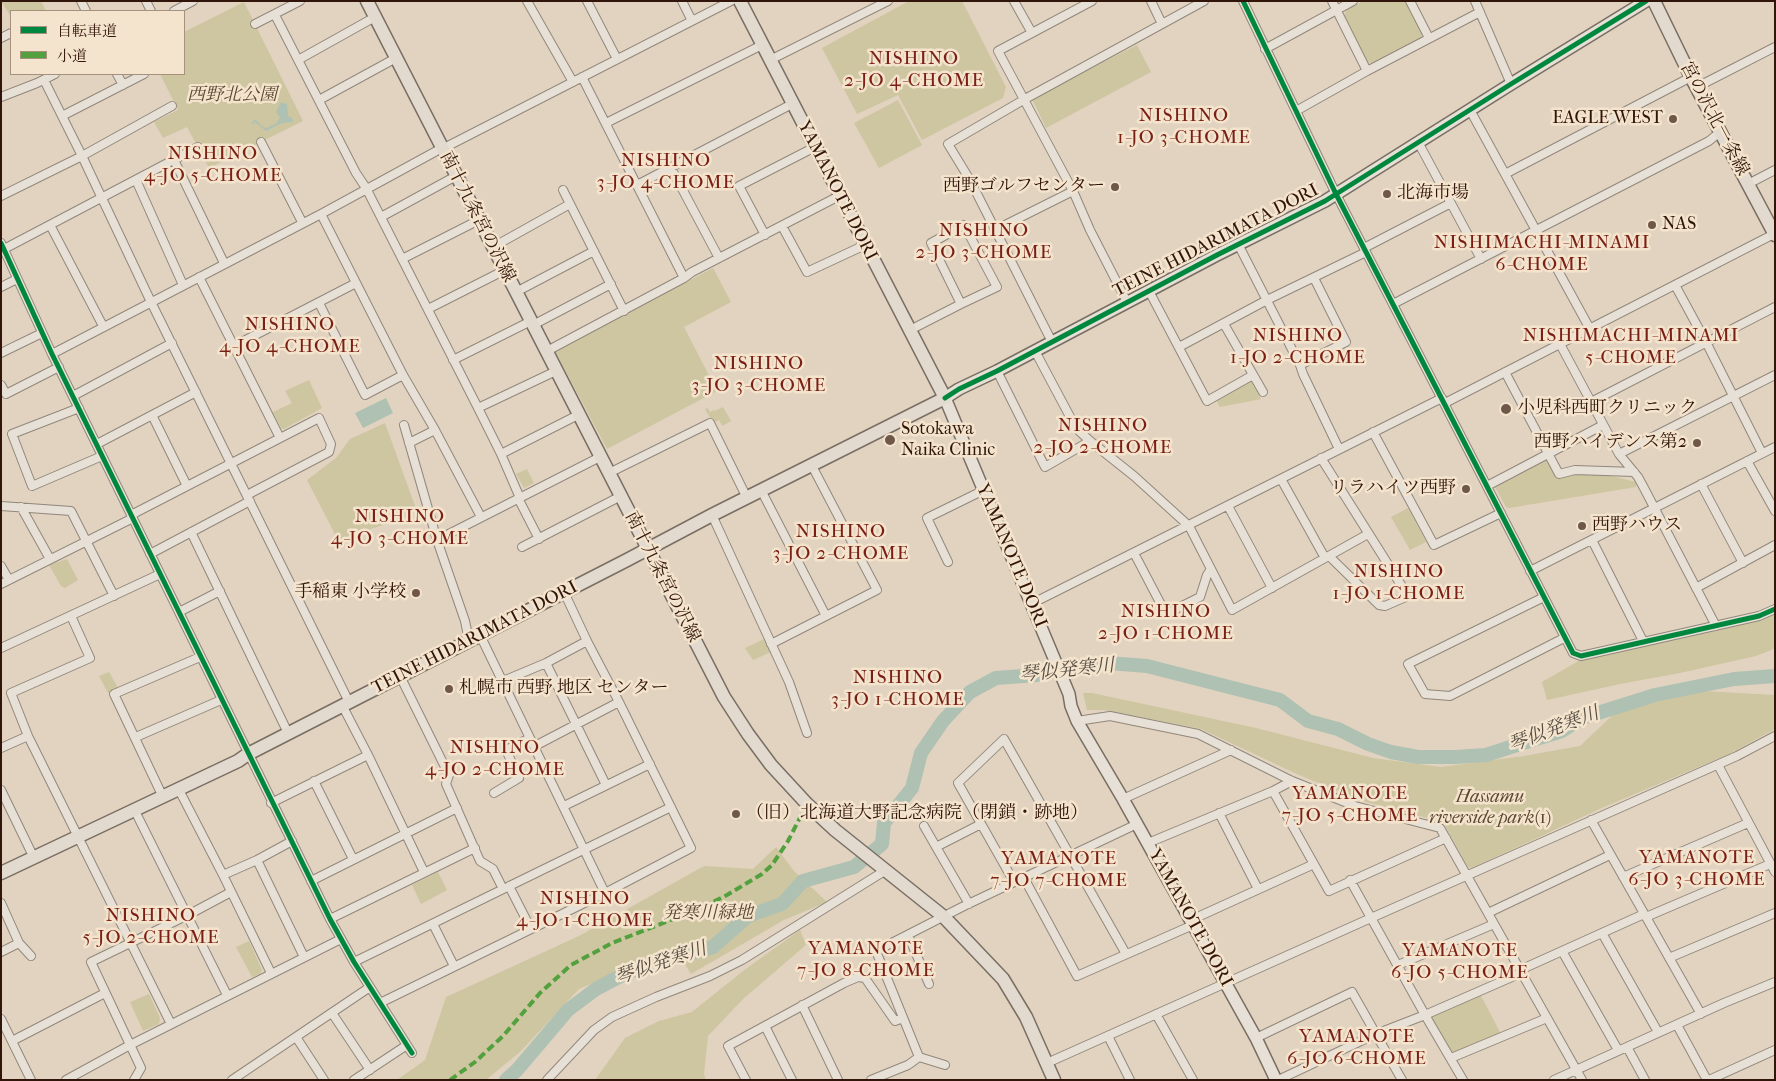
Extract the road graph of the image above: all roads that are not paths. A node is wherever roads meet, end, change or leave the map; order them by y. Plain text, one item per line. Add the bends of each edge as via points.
1 (193, 1) edge
2 (300, 1) edge
3 (367, 1) edge
4 (527, 1) edge
5 (587, 1) edge
6 (682, 1) edge
7 (731, 1) edge
8 (740, 1) edge
9 (888, 1) edge
10 (1014, 1) edge
11 (1092, 1) edge
12 (1151, 1) edge
13 (1243, 1) edge
14 (1332, 1) edge
15 (1353, 1) edge
16 (1410, 1) edge
17 (1475, 1) edge
18 (1646, 1) edge
19 (1654, 1) edge
20 (1202, 2) edge
21 (176, 10) edge
22 (1336, 10) junction
23 (1480, 12) junction
24 (275, 15) junction
25 (375, 17) junction
26 (692, 21) junction
27 (255, 24) dead end
28 (1162, 24) junction
29 (1032, 33) junction
30 (1429, 38) junction
31 (762, 45) junction
32 (1775, 47) edge
33 (1266, 48) junction
34 (396, 58) junction
35 (617, 59) junction
36 (298, 60) junction
37 (770, 60) junction
38 (1367, 71) junction
39 (53, 75) edge
40 (118, 75) edge
41 (142, 75) edge
42 (582, 77) junction
43 (44, 80) junction
44 (573, 82) junction
45 (1694, 82) junction
46 (123, 84) junction
47 (1511, 84) junction
48 (1, 97) edge
49 (1024, 99) junction
50 (319, 100) junction
51 (792, 104) junction
52 (172, 106) dead end
53 (1470, 110) junction
54 (1296, 111) junction
55 (62, 116) junction
56 (606, 123) junction
57 (1721, 131) junction
58 (261, 142) dead end
59 (1418, 142) junction
60 (198, 147) dead end
61 (815, 147) junction
62 (442, 149) junction
63 (82, 156) junction
64 (174, 160) junction
65 (671, 168) junction
66 (1775, 170) edge
67 (1504, 174) junction
68 (456, 176) junction
69 (136, 180) junction
70 (1748, 184) junction
71 (637, 185) junction
72 (366, 188) junction
73 (563, 190) dead end
74 (1074, 191) junction
75 (1336, 194) junction
76 (1, 196) edge
77 (840, 196) junction
78 (102, 198) junction
79 (1451, 203) junction
80 (570, 204) junction
81 (321, 214) junction
82 (381, 217) junction
83 (479, 220) junction
84 (302, 222) junction
85 (50, 224) junction
86 (782, 226) junction
87 (995, 230) junction
88 (1535, 230) junction
89 (1774, 235) edge
90 (765, 236) junction
91 (1238, 244) junction
92 (865, 245) junction
93 (3, 246) edge
94 (493, 247) junction
95 (1365, 250) junction
96 (594, 251) junction
97 (718, 258) junction
98 (402, 259) junction
99 (1481, 259) junction
100 (224, 263) junction
101 (505, 270) junction
102 (199, 277) junction
103 (684, 278) junction
104 (1314, 278) junction
105 (17, 279) junction
106 (356, 283) junction
107 (611, 284) junction
108 (183, 285) junction
109 (1675, 285) junction
110 (1, 287) edge
111 (1149, 291) junction
112 (516, 292) junction
113 (1267, 300) junction
114 (151, 302) junction
115 (1127, 302) junction
116 (319, 303) junction
117 (961, 304) junction
118 (1393, 304) junction
119 (1775, 307) edge
120 (428, 309) junction
121 (624, 311) junction
122 (532, 323) junction
123 (1224, 324) junction
124 (103, 326) junction
125 (1590, 328) junction
126 (910, 330) junction
127 (42, 333) junction
128 (1052, 342) junction
129 (1706, 342) junction
130 (172, 343) junction
131 (1560, 344) junction
132 (234, 346) junction
133 (1179, 347) junction
134 (547, 351) junction
135 (1035, 351) junction
136 (1, 353) edge
137 (52, 354) junction
138 (454, 360) junction
139 (1300, 365) junction
140 (59, 367) junction
141 (556, 371) junction
142 (997, 371) junction
143 (1505, 372) junction
144 (403, 375) junction
145 (1253, 375) junction
146 (1775, 375) edge
147 (1, 385) edge
148 (196, 392) junction
149 (1263, 392) dead end
150 (73, 396) junction
151 (1733, 397) junction
152 (945, 398) junction
153 (1443, 401) junction
154 (1591, 402) junction
155 (79, 408) junction
156 (478, 408) junction
157 (152, 415) junction
158 (578, 415) junction
159 (404, 425) dead end
160 (1603, 425) junction
161 (435, 430) junction
162 (1373, 432) junction
163 (280, 438) junction
164 (1090, 441) junction
165 (409, 443) junction
166 (96, 444) junction
167 (1775, 447) edge
168 (1339, 449) junction
169 (1548, 453) junction
170 (1762, 453) junction
171 (501, 454) junction
172 (1619, 454) junction
173 (102, 456) junction
174 (600, 457) junction
175 (1321, 458) junction
176 (1747, 461) junction
177 (231, 464) junction
178 (811, 464) junction
179 (1634, 472) junction
180 (609, 473) junction
181 (1281, 479) junction
182 (1701, 484) junction
183 (187, 486) junction
184 (1487, 486) junction
185 (762, 490) junction
186 (984, 490) junction
187 (621, 496) junction
188 (249, 498) junction
189 (519, 498) junction
190 (747, 498) junction
191 (1, 506) edge
192 (1228, 506) junction
193 (21, 507) junction
194 (1654, 508) junction
195 (1775, 511) edge
196 (1501, 513) junction
197 (712, 515) junction
198 (132, 516) junction
199 (481, 517) junction
200 (1190, 526) junction
201 (191, 532) junction
202 (1368, 534) junction
203 (539, 539) junction
204 (87, 540) junction
205 (437, 540) junction
206 (1592, 540) junction
207 (1775, 545) edge
208 (522, 547) dead end
209 (649, 549) junction
210 (1134, 553) junction
211 (150, 554) junction
212 (1327, 557) junction
213 (50, 559) junction
214 (948, 562) dead end
215 (1743, 563) junction
216 (1, 566) edge
217 (1211, 568) junction
218 (1530, 571) junction
219 (160, 574) junction
220 (5, 582) edge
221 (1272, 588) junction
222 (1696, 588) junction
223 (220, 591) junction
224 (564, 592) junction
225 (114, 596) junction
226 (1544, 597) junction
227 (1031, 604) junction
228 (1775, 609) edge
229 (179, 612) junction
230 (71, 616) junction
231 (826, 616) junction
232 (1716, 626) junction
233 (475, 638) junction
234 (1564, 638) junction
235 (587, 641) junction
236 (1643, 641) junction
237 (771, 644) junction
238 (1, 648) edge
239 (200, 657) junction
240 (546, 663) junction
241 (400, 676) junction
242 (503, 681) junction
243 (221, 700) junction
244 (620, 702) junction
245 (346, 704) junction
246 (1078, 721) junction
247 (576, 725) junction
248 (288, 733) junction
249 (807, 733) dead end
250 (28, 736) junction
251 (1775, 736) edge
252 (136, 737) junction
253 (530, 738) junction
254 (535, 746) junction
255 (1, 748) edge
256 (1231, 750) junction
257 (248, 754) junction
258 (368, 755) junction
259 (650, 764) junction
260 (1718, 765) junction
261 (314, 781) junction
262 (1292, 781) junction
263 (606, 785) junction
264 (178, 788) junction
265 (1, 790) edge
266 (1273, 791) junction
267 (494, 793) dead end
268 (162, 796) junction
269 (1123, 798) junction
270 (271, 802) junction
271 (564, 806) junction
272 (671, 807) junction
273 (457, 808) junction
274 (134, 809) junction
275 (1219, 813) junction
276 (1590, 820) junction
277 (1748, 823) junction
278 (981, 824) junction
279 (1137, 824) junction
280 (924, 826) dead end
281 (405, 833) junction
282 (79, 836) junction
283 (1446, 838) junction
284 (292, 841) junction
285 (1148, 843) junction
286 (936, 847) junction
287 (475, 848) junction
288 (585, 849) junction
289 (1610, 855) junction
290 (1071, 856) junction
291 (34, 858) junction
292 (353, 859) junction
293 (257, 860) junction
294 (1314, 864) junction
295 (1770, 864) junction
296 (886, 870) junction
297 (424, 872) junction
298 (1775, 872) edge
299 (1, 873) edge
300 (224, 876) junction
301 (1467, 876) junction
302 (1024, 878) junction
303 (1623, 878) junction
304 (1350, 880) junction
305 (311, 881) junction
306 (1014, 882) junction
307 (506, 887) junction
308 (1258, 889) junction
309 (231, 892) junction
310 (605, 893) junction
311 (1, 903) edge
312 (970, 904) junction
313 (1488, 913) junction
314 (1775, 913) edge
315 (188, 915) junction
316 (1645, 916) junction
317 (944, 917) junction
318 (1371, 918) junction
319 (330, 919) junction
320 (1192, 922) junction
321 (433, 924) junction
322 (1494, 924) junction
323 (531, 929) junction
324 (1602, 933) junction
325 (908, 935) junction
326 (341, 938) junction
327 (19, 943) junction
328 (131, 943) junction
329 (1562, 951) junction
330 (1, 952) edge
331 (1126, 954) junction
332 (31, 956) dead end
333 (304, 957) junction
334 (1669, 958) junction
335 (354, 962) junction
336 (1398, 965) junction
337 (454, 966) junction
338 (1520, 972) junction
339 (271, 973) junction
340 (1775, 982) edge
341 (1226, 983) junction
342 (929, 984) dead end
343 (370, 987) junction
344 (105, 992) junction
345 (228, 995) junction
346 (380, 1003) junction
347 (802, 1005) junction
348 (332, 1013) junction
349 (1156, 1014) junction
350 (1701, 1014) junction
351 (1425, 1015) junction
352 (904, 1018) junction
353 (1547, 1018) junction
354 (1, 1019) edge
355 (171, 1024) junction
356 (1677, 1025) junction
357 (765, 1026) junction
358 (1658, 1032) junction
359 (1376, 1034) junction
360 (1108, 1036) junction
361 (296, 1037) junction
362 (1256, 1038) junction
363 (12, 1041) junction
364 (130, 1044) junction
365 (407, 1046) junction
366 (1627, 1047) junction
367 (1618, 1050) junction
368 (1775, 1050) edge
369 (412, 1053) dead end
370 (919, 1057) junction
371 (1451, 1058) junction
372 (1047, 1063) junction
373 (945, 1065) dead end
374 (370, 1070) junction
375 (1576, 1071) junction
376 (31, 1080) edge
377 (66, 1080) edge
378 (134, 1080) edge
379 (232, 1080) edge
380 (324, 1080) edge
381 (354, 1080) edge
382 (546, 1080) edge
383 (746, 1080) edge
384 (792, 1080) edge
385 (838, 1080) edge
386 (870, 1080) edge
387 (1054, 1080) edge
388 (1130, 1080) edge
389 (1193, 1080) edge
390 (1277, 1080) edge
391 (1402, 1080) edge
392 (1463, 1080) edge
393 (1554, 1080) edge
394 (1582, 1080) edge
395 (1645, 1080) edge
396 (1708, 1080) edge

1 - 21 street
2 - 24 street
3 - 25 main road, 南十九条宮の沢線
4 - 44 street
5 - 35 street
6 - 26 street
7 - 26 street
8 - 31 main road, YAMANOTE DORI
9 - 37 street
10 - 29 street
11 - 29 street
12 - 28 street
13 - 33 street
14 - 22 street
15 - 22 street
16 - 30 street
17 - 23 street
18 - 47 street, TEINE HIDARIMATA DORI
19 - 45 main road, 宮の沢北一条線
20 - 28 street
22 - 33 street
22 - 38 street
23 - 30 street
23 - 47 street
24 - 27 street
24 - 36 street
25 - 34 main road, 南十九条宮の沢線
25 - 36 street
26 - 35 street
28 - 49 street
29 - 49 street via 998,51
30 - 38 street
31 - 37 main road, YAMANOTE DORI
31 - 56 street
32 - 45 street
33 - 54 street
34 - 50 street
34 - 62 main road, 南十九条宮の沢線
35 - 42 street
36 - 50 street
37 - 51 main road, YAMANOTE DORI
38 - 54 street
39 - 43 street
40 - 46 street
41 - 46 street
42 - 44 street
42 - 56 street
43 - 48 street
43 - 55 street
44 - 62 street
45 - 57 main road, 宮の沢北一条線
45 - 67 street
46 - 55 street
47 - 53 street, TEINE HIDARIMATA DORI
49 - 74 street
49 - 87 street via 948,144
50 - 72 street
51 - 61 main road, YAMANOTE DORI
51 - 65 street
52 - 63 street
53 - 59 street, TEINE HIDARIMATA DORI
53 - 67 street
54 - 75 street
55 - 63 street
56 - 71 street
57 - 70 main road, 宮の沢北一条線
57 - 88 street
58 - 84 street
59 - 75 street, TEINE HIDARIMATA DORI
59 - 79 street
60 - 64 street
61 - 77 main road, YAMANOTE DORI
61 - 90 street via 739,186
62 - 68 main road, 南十九条宮の沢線
62 - 72 street
63 - 76 street
63 - 78 street
64 - 69 street
64 - 100 street
65 - 71 street
65 - 97 street
66 - 70 street
67 - 88 street
68 - 82 street
68 - 83 main road, 南十九条宮の沢線
69 - 78 street
69 - 108 street
70 - 89 main road, 宮の沢北一条線
71 - 103 street
72 - 81 street
72 - 82 street
73 - 80 street
74 - 87 street
74 - 115 street
75 - 91 street, TEINE HIDARIMATA DORI
75 - 95 street
77 - 86 street
77 - 92 main road, YAMANOTE DORI
78 - 85 street
78 - 114 street
79 - 95 street
79 - 99 street
80 - 94 street
80 - 96 street
81 - 84 street
81 - 106 street
82 - 98 street
83 - 94 main road, 南十九条宮の沢線
83 - 98 street
84 - 100 street
85 - 93 street
85 - 124 street
86 - 90 street
86 - 92 street via 807,272
87 - 128 street
88 - 99 street
88 - 125 street
89 - 109 street
90 - 97 street
91 - 111 street, TEINE HIDARIMATA DORI
91 - 113 street
92 - 126 main road, YAMANOTE DORI
93 - 105 street
94 - 101 main road, 南十九条宮の沢線
95 - 104 street
95 - 118 street
96 - 107 street
96 - 112 street
97 - 103 street
98 - 120 street
99 - 118 street
100 - 102 street
101 - 112 main road, 南十九条宮の沢線
101 - 120 street
102 - 108 street
102 - 132 street
103 - 121 street
104 - 113 street
104 - 139 street via 1346,342
105 - 110 street
105 - 127 street
106 - 116 street
106 - 144 street
107 - 121 street
107 - 122 street
108 - 114 street
109 - 125 street
109 - 129 street
111 - 115 street, TEINE HIDARIMATA DORI
111 - 133 street
112 - 122 main road, 南十九条宮の沢線
113 - 123 street
113 - 139 street
114 - 124 street
114 - 130 street
115 - 128 street, TEINE HIDARIMATA DORI
116 - 132 street
116 - 144 street via 365,395
117 - 117 street via 997,287 964,225 931,243
117 - 126 street
118 - 153 street
119 - 129 street
120 - 138 street
121 - 134 street
122 - 134 main road, 南十九条宮の沢線
122 - 138 street
123 - 133 street
123 - 145 street
124 - 137 street
125 - 131 street
126 - 152 main road, YAMANOTE DORI
127 - 136 street
127 - 137 street
128 - 135 street, TEINE HIDARIMATA DORI
129 - 151 street
129 - 154 street
130 - 148 street
130 - 150 street
131 - 143 street
131 - 154 street
132 - 163 street
133 - 145 street via 1207,400
134 - 141 main road, 南十九条宮の沢線
135 - 142 street, TEINE HIDARIMATA DORI
135 - 164 street via 1076,428
137 - 140 street
138 - 156 street
139 - 168 street
140 - 147 street via 6,394
140 - 150 street
141 - 156 street
141 - 158 main road, 南十九条宮の沢線
142 - 152 street, TEINE HIDARIMATA DORI
142 - 164 street via 1045,467
143 - 153 street
143 - 169 street
144 - 161 street
145 - 149 street
146 - 151 street
148 - 157 street
148 - 177 street
150 - 155 street
151 - 170 street
151 - 172 street
152 - 178 main road, TEINE HIDARIMATA DORI
152 - 186 street, YAMANOTE DORI
153 - 162 street
153 - 184 street
154 - 160 street
155 - 166 street
155 - 173 street via 12,434 32,486
156 - 171 street
157 - 166 street
157 - 183 street
158 - 171 street
158 - 174 main road, 南十九条宮の沢線
159 - 165 street
160 - 169 street
160 - 172 street
161 - 165 street
161 - 199 street
162 - 168 street
162 - 196 street via 1434,545
163 - 177 street
163 - 188 street via 319,418 331,444 329,452
164 - 200 street
165 - 205 street
166 - 173 street
167 - 170 street
168 - 175 street
169 - 179 street via 1558,474 1575,470
169 - 184 street
170 - 176 street
171 - 189 street
172 - 179 street
173 - 198 street
174 - 180 main road, 南十九条宮の沢線
174 - 189 street
175 - 181 street
175 - 202 street
176 - 182 street
176 - 195 street
177 - 183 street
177 - 188 street
178 - 185 main road, TEINE HIDARIMATA DORI
178 - 231 street via 877,590
179 - 194 street
180 - 187 main road, 南十九条宮の沢線
180 - 190 street via 710,423
181 - 192 street
181 - 212 street
182 - 194 street
182 - 215 street
183 - 198 street
184 - 196 street
185 - 190 main road, TEINE HIDARIMATA DORI
185 - 231 street
186 - 214 street via 927,518
186 - 227 street, YAMANOTE DORI
187 - 203 street
187 - 209 main road, 南十九条宮の沢線
188 - 201 street
188 - 245 street
189 - 199 street
189 - 203 street
190 - 197 main road, TEINE HIDARIMATA DORI
191 - 193 street
192 - 200 street
192 - 221 street
193 - 204 street via 72,511
193 - 213 street
194 - 206 street
194 - 222 street
196 - 218 street
197 - 209 main road, TEINE HIDARIMATA DORI
197 - 237 street
198 - 204 street
198 - 211 street
199 - 205 street
200 - 210 street
200 - 217 street
201 - 211 street
201 - 223 street
202 - 212 street
202 - 212 street via 1408,596 1385,606 1379,605
203 - 208 street
204 - 213 street
204 - 225 street
205 - 233 street via 465,621
206 - 218 street
206 - 236 street
207 - 215 street
209 - 224 main road, TEINE HIDARIMATA DORI
209 - 296 main road, 南十九条宮の沢線 via 724,697 770,765 815,812
210 - 217 street via 1166,614 1200,597
210 - 227 street
211 - 219 street
212 - 221 street
213 - 220 street
215 - 222 street
216 - 220 street
217 - 221 street via 1232,610
218 - 226 street
219 - 225 street
219 - 229 street
222 - 232 street
223 - 229 street
223 - 248 street
224 - 233 main road, TEINE HIDARIMATA DORI
224 - 235 street
225 - 230 street
226 - 234 street
226 - 234 street via 1408,664 1425,694 1450,696
227 - 246 street, YAMANOTE DORI
228 - 232 street
229 - 239 street
230 - 238 street
230 - 250 street via 90,658 10,693
231 - 237 street
232 - 236 street
233 - 241 main road, TEINE HIDARIMATA DORI
233 - 242 street
234 - 236 street via 1573,653 1581,656
235 - 240 street
235 - 244 street
237 - 249 street
239 - 243 street
239 - 252 street via 114,694
240 - 242 street
240 - 247 street
241 - 245 main road, TEINE HIDARIMATA DORI
241 - 273 street via 449,775 446,784
242 - 253 street
243 - 252 street
243 - 257 street
244 - 247 street
244 - 259 street
245 - 248 main road, TEINE HIDARIMATA DORI
245 - 258 street
246 - 256 street via 1110,716 1198,734
246 - 269 street, YAMANOTE DORI
247 - 254 street
247 - 263 street
248 - 257 main road, TEINE HIDARIMATA DORI
250 - 255 street
250 - 282 street
251 - 260 street
252 - 268 street
253 - 254 street
253 - 267 street via 506,750 519,778
254 - 271 street
256 - 262 street
256 - 269 street
257 - 264 main road, TEINE HIDARIMATA DORI
257 - 270 street
258 - 261 street
258 - 281 street
259 - 263 street
259 - 272 street
260 - 276 street
260 - 277 street
261 - 270 street
261 - 292 street
262 - 266 street
262 - 283 street via 1368,811 1440,828
263 - 271 street
264 - 268 main road, TEINE HIDARIMATA DORI
264 - 300 street
265 - 291 street
266 - 275 street
266 - 294 street
268 - 274 main road, TEINE HIDARIMATA DORI
269 - 279 street, YAMANOTE DORI
270 - 284 street
271 - 288 street
272 - 288 street
272 - 310 street via 691,848
273 - 281 street
273 - 287 street
274 - 282 main road, TEINE HIDARIMATA DORI
274 - 315 street
275 - 285 street
275 - 308 street
276 - 289 street
276 - 301 street
277 - 295 street
277 - 303 street
278 - 286 street
278 - 290 street via 958,783 1004,739
278 - 306 street
279 - 285 street, YAMANOTE DORI
279 - 290 street
280 - 286 street
281 - 292 street
281 - 297 street
282 - 291 main road, TEINE HIDARIMATA DORI
282 - 328 street
283 - 301 street
283 - 304 street
284 - 293 street
284 - 305 street
285 - 320 street, YAMANOTE DORI
286 - 312 street
287 - 297 street
287 - 307 street via 480,861 492,869
288 - 307 street
288 - 310 street
289 - 303 street
289 - 313 street
290 - 302 street
290 - 331 street
291 - 299 main road, TEINE HIDARIMATA DORI
292 - 305 street
293 - 300 street
293 - 333 street
294 - 304 street via 1329,891
294 - 308 street
295 - 298 street
295 - 316 street
296 - 317 main road, 南十九条宮の沢線
296 - 382 street via 742,960 612,1017 594,1030
297 - 319 street
300 - 309 street
301 - 313 street
301 - 318 street
302 - 306 street
302 - 331 street via 1077,976
303 - 316 street
304 - 318 street
305 - 319 street
306 - 312 street
307 - 321 street
307 - 323 street
308 - 320 street
309 - 315 street
309 - 339 street
310 - 323 street
311 - 327 street
312 - 317 street
313 - 322 street
314 - 334 street
315 - 328 street
315 - 345 street
316 - 324 street
316 - 334 street
317 - 325 street
317 - 372 main road, 南十九条宮の沢線 via 1003,978
318 - 336 street
318 - 341 street
319 - 326 street
320 - 331 street
320 - 341 street, YAMANOTE DORI
321 - 335 street
321 - 337 street
322 - 336 street
322 - 338 street
323 - 337 street
324 - 329 street
324 - 358 street
325 - 342 street
325 - 352 street via 876,951
326 - 333 street
326 - 335 street
327 - 330 street
327 - 332 street
328 - 344 street via 91,962
328 - 355 street
329 - 338 street
329 - 367 street
333 - 339 street
334 - 350 street
335 - 343 street
336 - 351 street
337 - 346 street
338 - 351 street
338 - 353 street
339 - 345 street
340 - 350 street
341 - 349 street
341 - 362 street, YAMANOTE DORI
343 - 346 street
343 - 348 street
344 - 363 street
344 - 364 street
345 - 355 street
346 - 365 street
347 - 352 street via 858,977 865,978 895,1021
347 - 357 street
347 - 385 street
348 - 361 street
348 - 374 street
349 - 360 street
349 - 389 street
350 - 356 street
351 - 359 street
351 - 371 street
352 - 370 street
353 - 371 street
353 - 375 street
354 - 363 street
355 - 364 street
356 - 358 street
356 - 396 street
357 - 383 street via 728,1046
357 - 384 street
358 - 366 street
359 - 362 street via 1352,992
359 - 390 street
359 - 391 street
360 - 372 street
360 - 388 street
361 - 379 street
361 - 380 street
362 - 390 street, YAMANOTE DORI
363 - 376 street
364 - 377 street
364 - 378 street via 141,1068
365 - 369 street
365 - 374 street
366 - 367 street
366 - 395 street
367 - 375 street
368 - 396 street
370 - 373 street
370 - 386 street via 908,1065
371 - 392 street
372 - 387 main road, 南十九条宮の沢線
374 - 381 street
375 - 393 street
375 - 394 street

